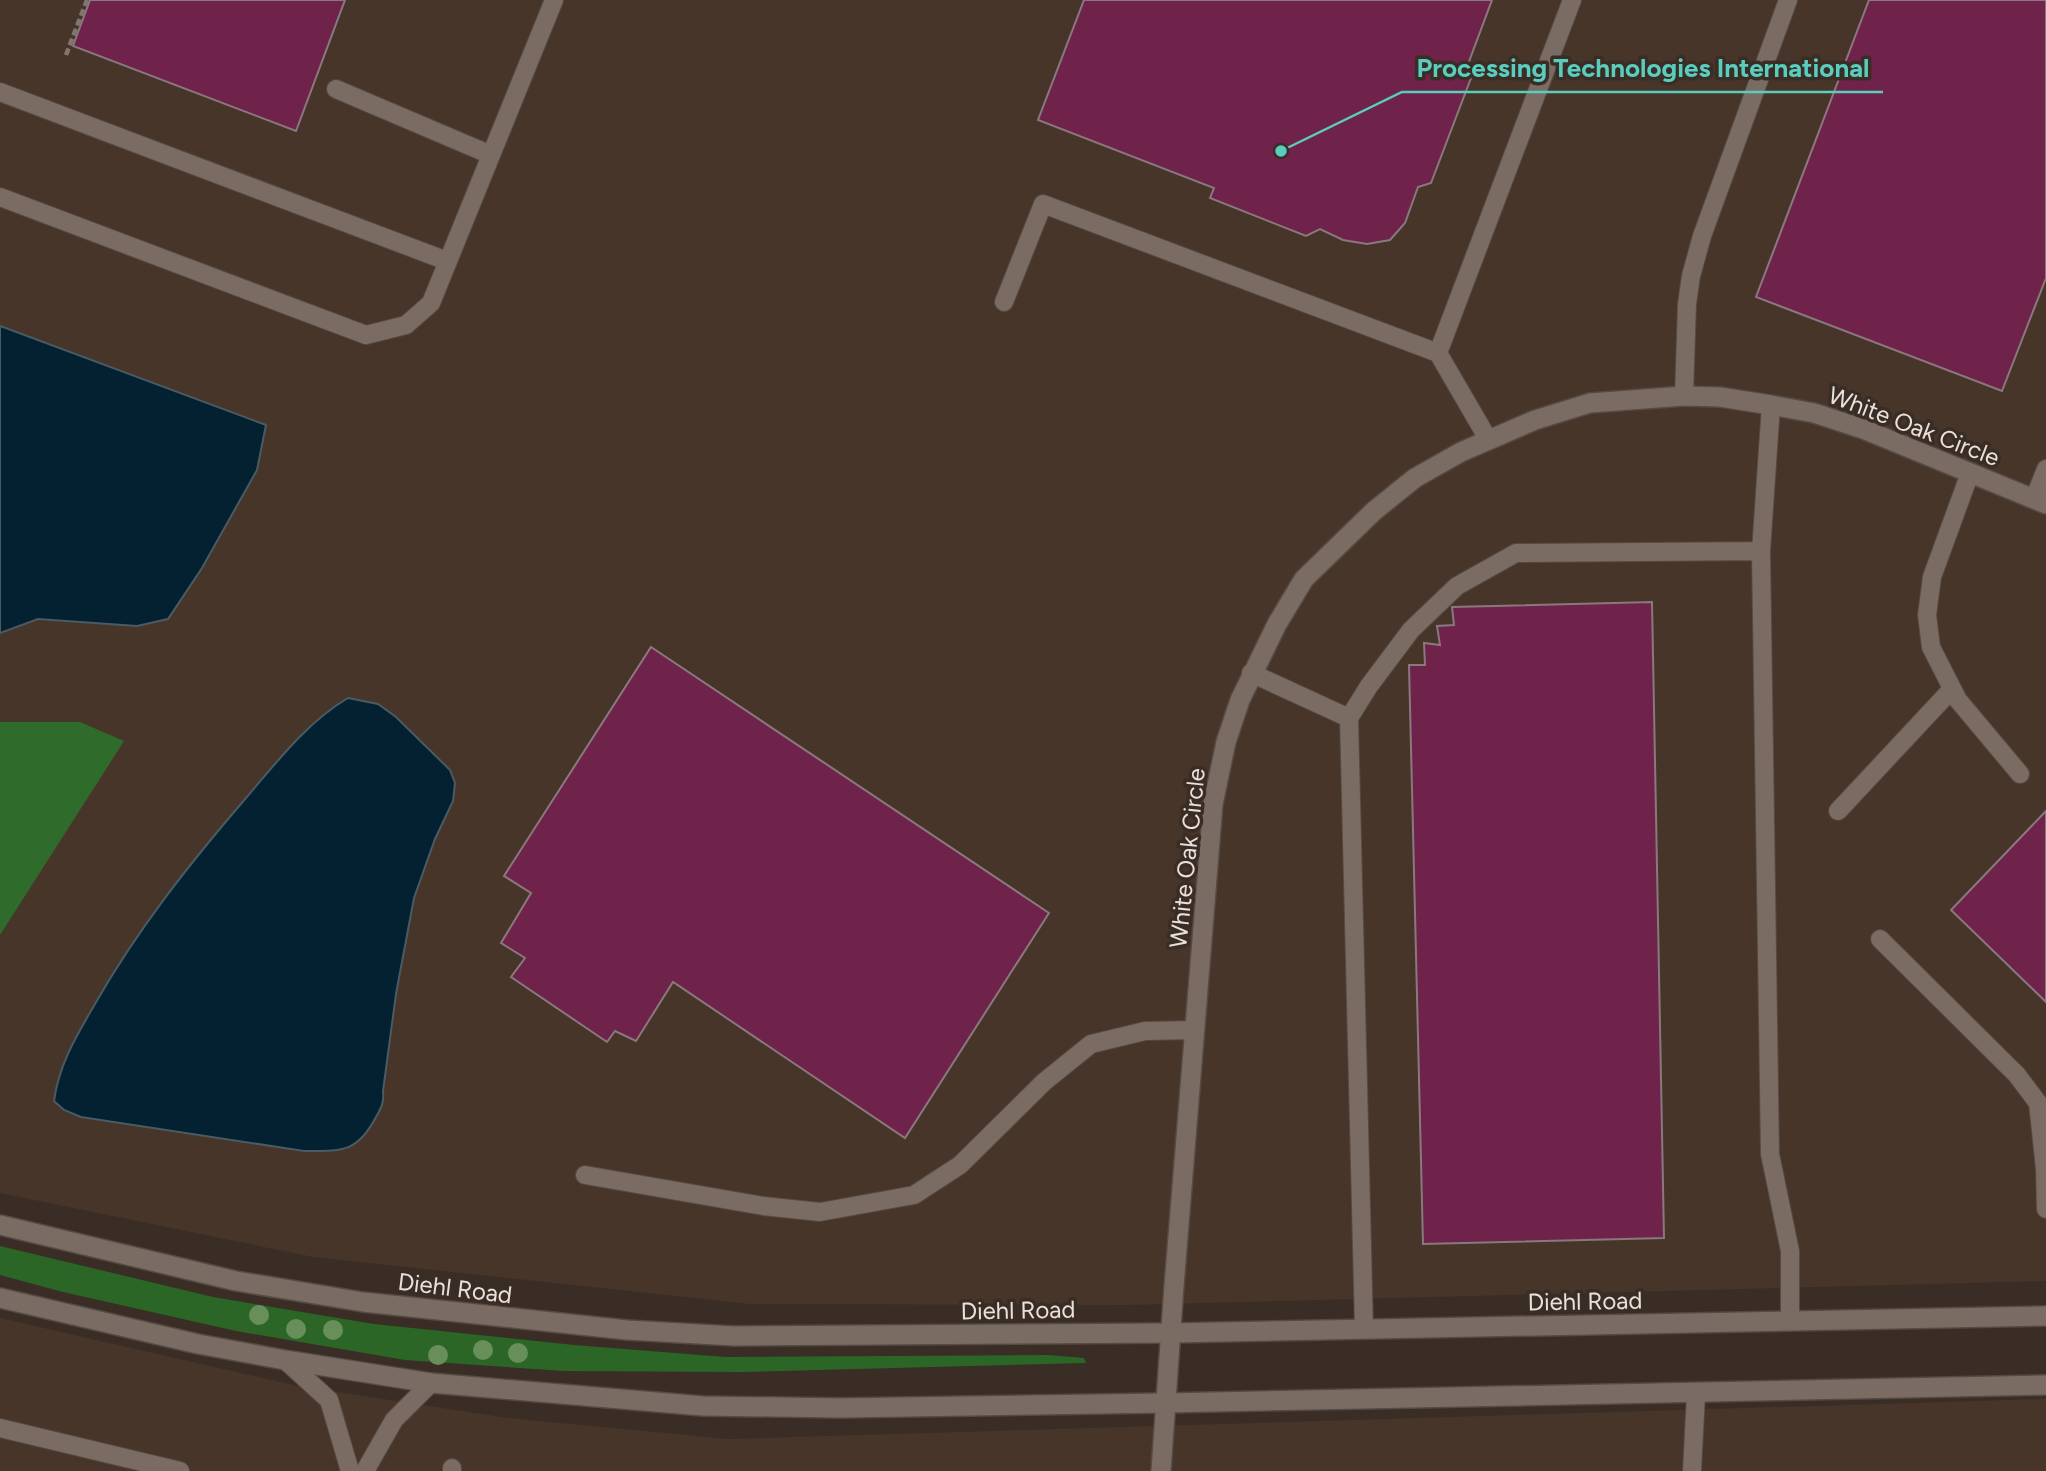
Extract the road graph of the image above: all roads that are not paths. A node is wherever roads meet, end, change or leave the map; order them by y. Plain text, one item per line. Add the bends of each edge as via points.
1 (554, 0) edge
2 (1572, 0) edge
3 (1788, 0) edge
4 (336, 89) dead end
5 (0, 92) edge
6 (491, 155) junction
7 (0, 197) edge
8 (447, 261) junction
9 (1004, 302) dead end
10 (1438, 352) junction
11 (1684, 396) junction
12 (1771, 405) junction
13 (1488, 439) junction
14 (2046, 469) edge
15 (1970, 473) junction
16 (2040, 502) edge
17 (1761, 551) junction
18 (1251, 673) junction
19 (1952, 689) junction
20 (1349, 718) junction
21 (2020, 774) dead end
22 (1838, 811) dead end
23 (1880, 939) dead end
24 (1195, 1030) junction
25 (585, 1175) dead end
26 (2046, 1209) edge
27 (0, 1225) edge
28 (0, 1298) edge
29 (2046, 1316) edge
30 (1790, 1321) junction
31 (1364, 1329) junction
32 (1171, 1333) junction
33 (285, 1360) junction
34 (431, 1383) junction
35 (2046, 1385) edge
36 (1696, 1394) junction
37 (1166, 1403) junction
38 (0, 1428) edge
39 (180, 1471) edge
40 (350, 1471) edge
41 (365, 1471) edge
42 (1161, 1471) edge
43 (1692, 1471) edge

1 - 6 lane
2 - 10 lane
3 - 11 lane via 1691,276
4 - 6 lane
5 - 8 lane
6 - 8 lane
7 - 8 lane via 366,335 406,325 431,303
9 - 10 lane via 1043,204
10 - 13 lane
11 - 12 street, White Oak Circle
11 - 13 street, White Oak Circle via 1590,402
12 - 15 street, White Oak Circle via 1863,429
12 - 17 lane
13 - 18 street, White Oak Circle via 1415,478 1344,539 1304,579
14 - 16 lane
15 - 16 street, White Oak Circle
15 - 19 lane via 1932,577 1927,615 1931,647
17 - 20 lane via 1516,553 1457,586 1411,630
17 - 30 lane via 1770,1154 1790,1251
18 - 20 lane
18 - 24 street, White Oak Circle via 1226,742 1213,804
19 - 21 lane
19 - 22 lane
20 - 31 lane
23 - 26 lane via 2017,1075 2038,1103
24 - 25 lane via 1145,1031 1091,1044 1044,1082 960,1165 914,1195 820,1212
24 - 32 street, White Oak Circle
27 - 32 street, Diehl Road via 236,1281 363,1302 627,1330 734,1336
28 - 33 street
29 - 30 street, Diehl Road
30 - 31 street, Diehl Road
31 - 32 street, Diehl Road
32 - 37 street, White Oak Circle
33 - 34 street
33 - 40 lane via 329,1400
34 - 37 street via 703,1406
34 - 41 lane via 394,1420
35 - 36 street
36 - 37 street
36 - 43 lane
37 - 42 street, White Oak Circle
38 - 39 lane

